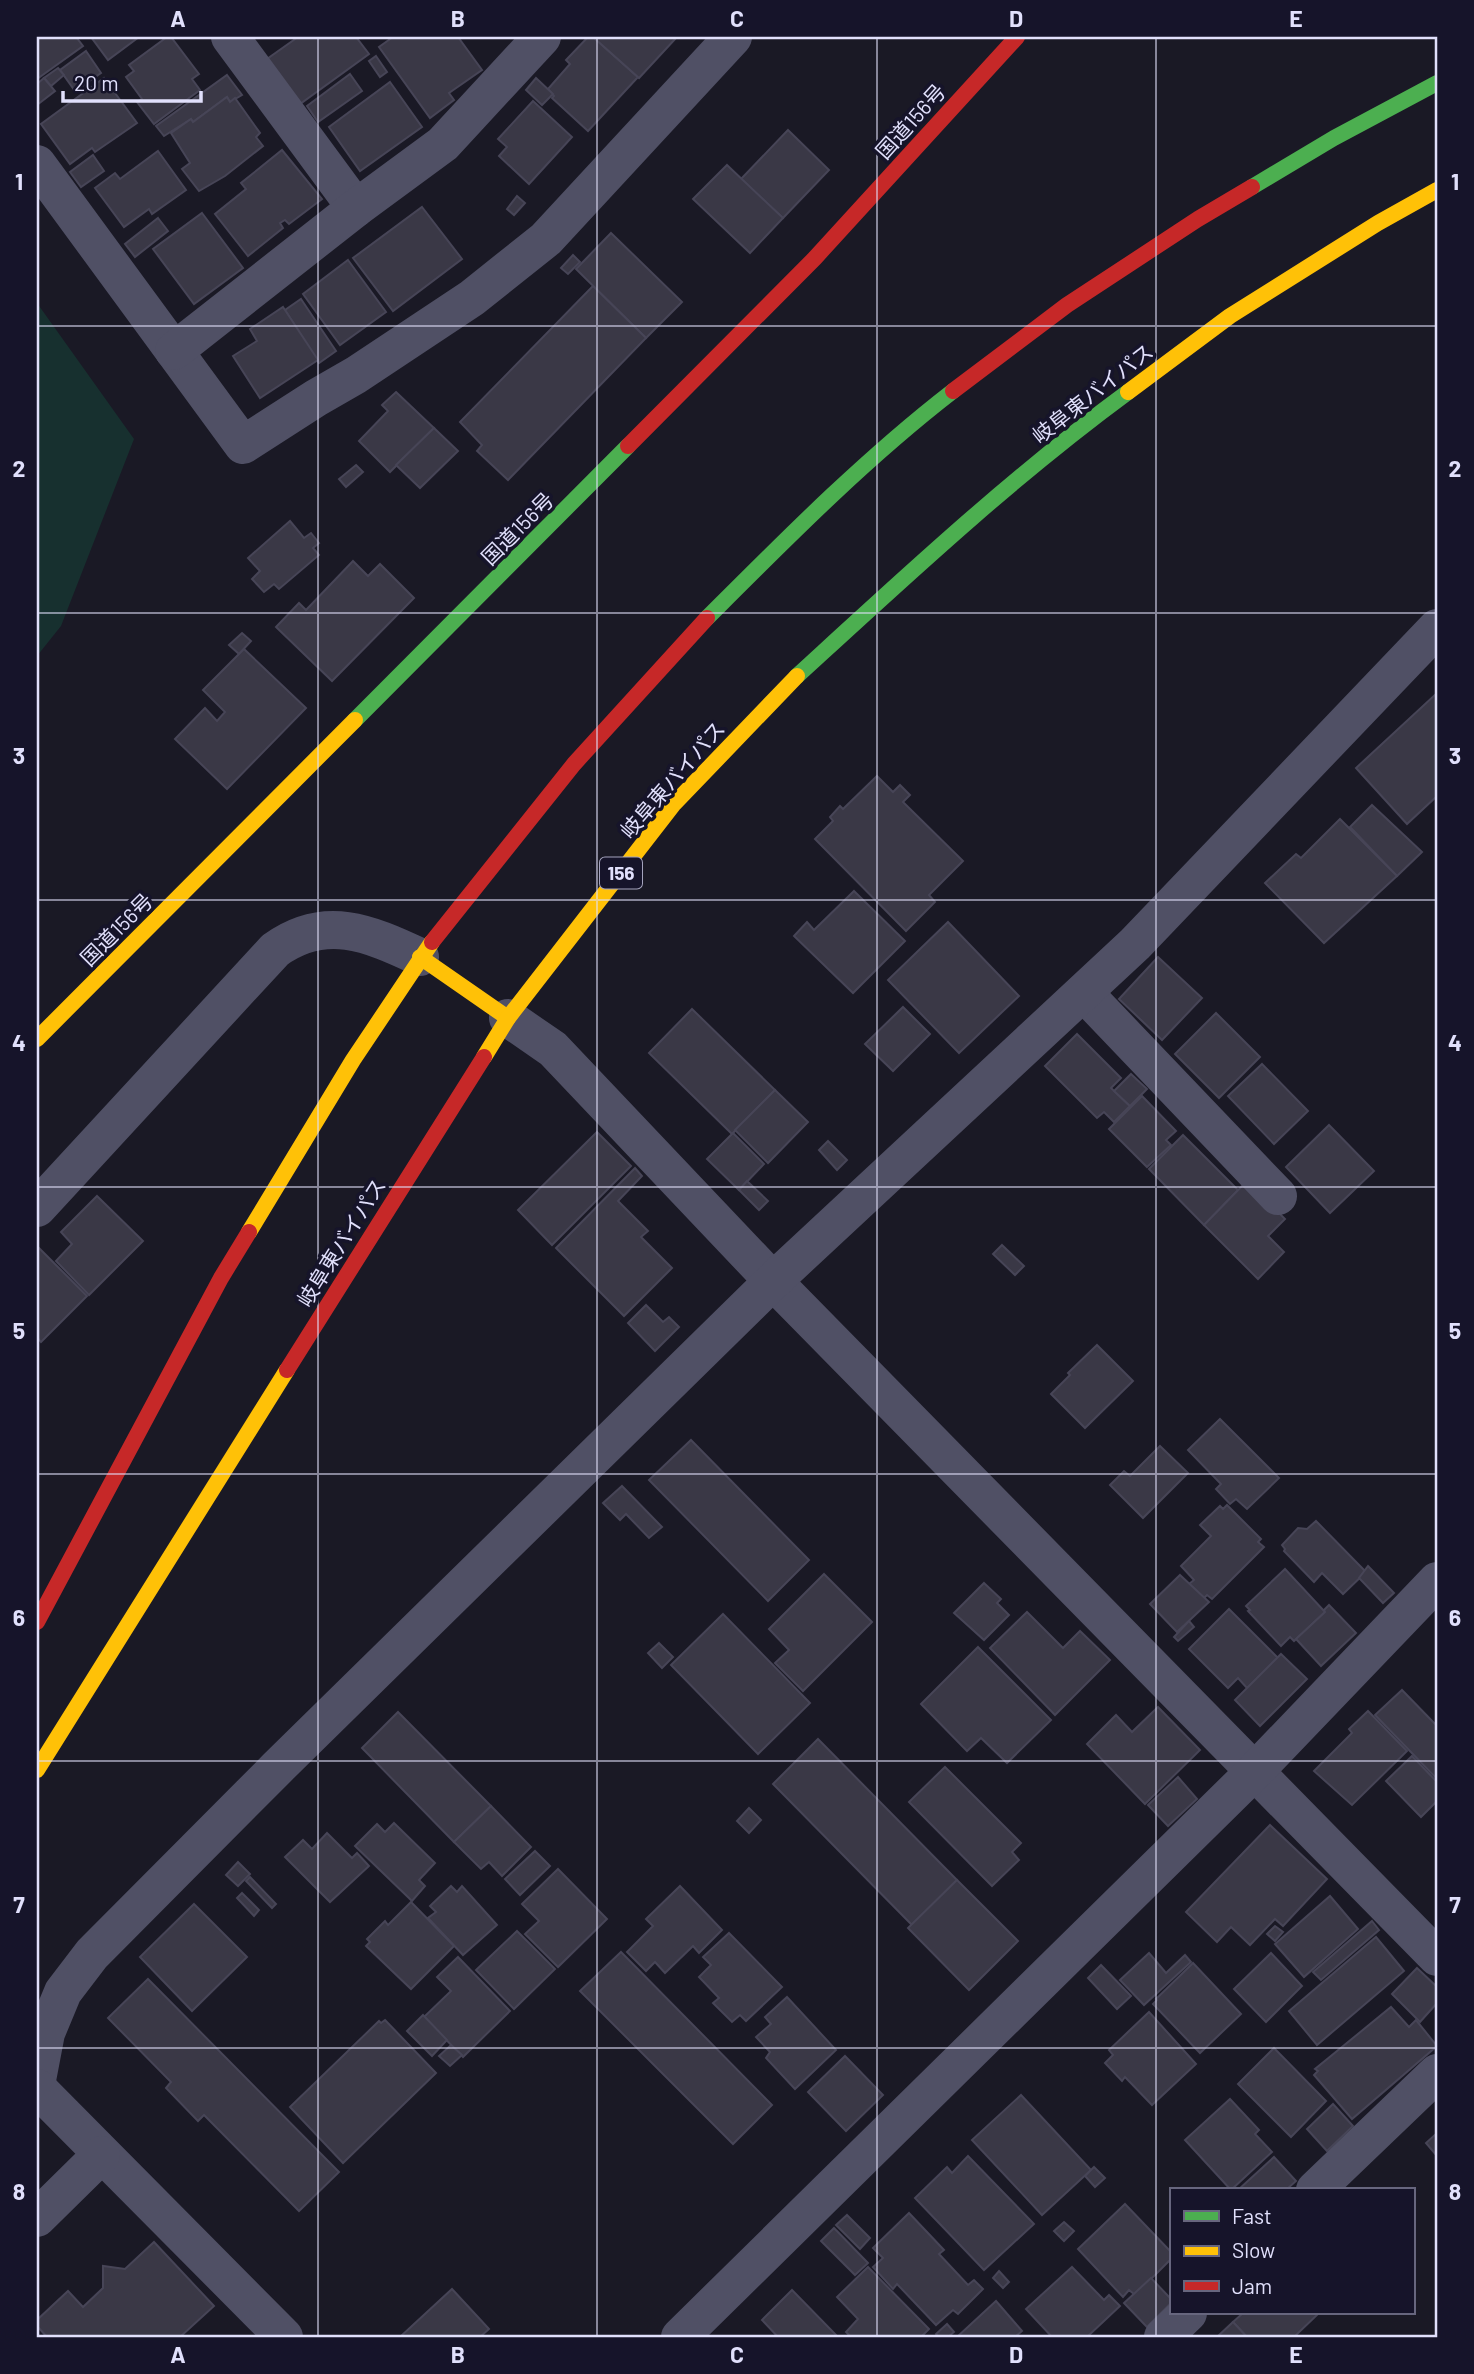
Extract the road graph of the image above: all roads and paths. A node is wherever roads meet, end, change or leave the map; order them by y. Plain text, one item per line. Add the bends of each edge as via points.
1 (230, 37) edge
2 (733, 37) edge
3 (1017, 37) edge
4 (538, 38) edge
5 (1437, 83) edge
6 (37, 164) edge
7 (1437, 190) edge
8 (356, 208) junction
9 (174, 351) junction
10 (1437, 628) edge
11 (420, 957) junction
12 (1084, 993) junction
13 (508, 1018) junction
14 (37, 1039) edge
15 (1278, 1196) dead end
16 (37, 1208) edge
17 (773, 1281) junction
18 (1437, 1581) edge
19 (37, 1622) edge
20 (37, 1770) edge
21 (1256, 1770) junction
22 (1437, 1957) edge
23 (1437, 2073) edge
24 (37, 2080) edge
25 (37, 2088) edge
26 (101, 2155) junction
27 (1317, 2188) edge
28 (37, 2218) edge
29 (1187, 2314) edge
30 (284, 2337) edge
31 (680, 2337) edge
32 (1163, 2337) edge

1 - 8 street
2 - 9 street via 546,239 472,298 243,445
3 - 14 highway, 国道156号 via 815,258
4 - 8 street via 443,144
5 - 11 highway via 1198,219 1067,305 925,413 807,518 693,632 574,764
6 - 9 street
7 - 13 highway, 岐阜東バイパス / 156 via 1230,316 1089,420 923,561 797,676 673,805
8 - 9 street
10 - 12 street
11 - 13 highway
11 - 16 street via 386,940 337,929 293,937 275,950
11 - 19 highway via 221,1278
12 - 15 street
12 - 17 street
13 - 17 street via 553,1049
13 - 20 highway, 岐阜東バイパス / 156
17 - 21 street
17 - 24 street via 92,1954 63,1992 46,2033
18 - 21 street
21 - 22 street
21 - 31 street
23 - 27 street
25 - 26 street
26 - 28 street
26 - 30 street
29 - 32 street

